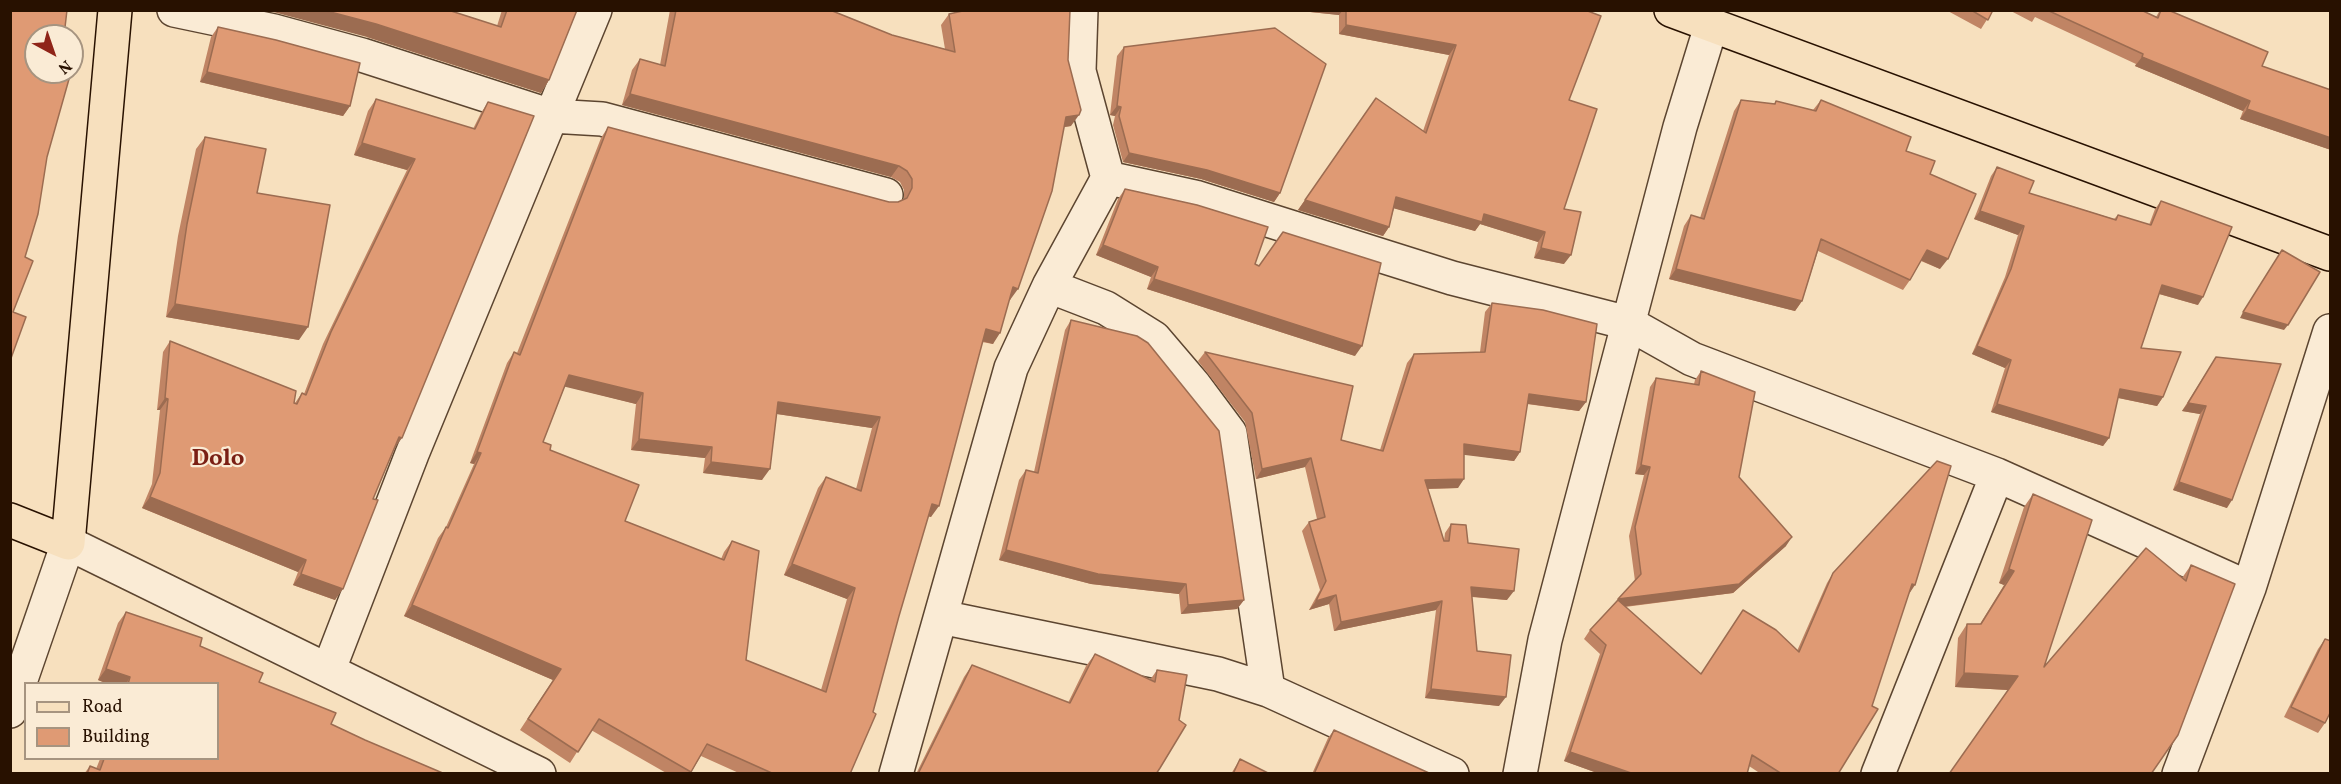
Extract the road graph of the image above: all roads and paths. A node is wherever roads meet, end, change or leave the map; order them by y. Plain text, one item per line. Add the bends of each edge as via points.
1 (115, 10) edge
2 (174, 10) edge
3 (595, 10) edge
4 (1082, 10) edge
5 (1671, 10) edge
6 (1711, 27) junction
7 (551, 116) junction
8 (1108, 178) junction
9 (886, 195) dead end
10 (2331, 254) edge
11 (1049, 286) junction
12 (1628, 323) junction
13 (2331, 331) edge
14 (1997, 475) junction
15 (10, 520) edge
16 (68, 543) junction
17 (2249, 588) junction
18 (941, 617) junction
19 (329, 669) junction
20 (1268, 690) junction
21 (10, 711) edge
22 (539, 774) edge
23 (896, 774) edge
24 (1452, 774) edge
25 (1520, 774) edge
26 (1878, 774) edge
27 (2179, 774) edge

1 - 16 main road
2 - 7 street via 351,52
3 - 7 street
4 - 8 street via 1079,70
5 - 6 main road
6 - 10 main road
6 - 12 street
7 - 9 street via 602,119
7 - 19 street via 412,454
8 - 11 street
8 - 12 street via 1195,197 1452,278
11 - 18 street via 1011,368
11 - 20 street via 1106,308 1154,338 1230,433
12 - 14 street via 1692,359
12 - 25 street via 1545,640
13 - 17 street
14 - 17 street
14 - 26 street
15 - 16 main road
16 - 19 street
16 - 21 street
17 - 27 street
18 - 20 street via 1218,674
18 - 23 street
19 - 22 street
20 - 24 street

